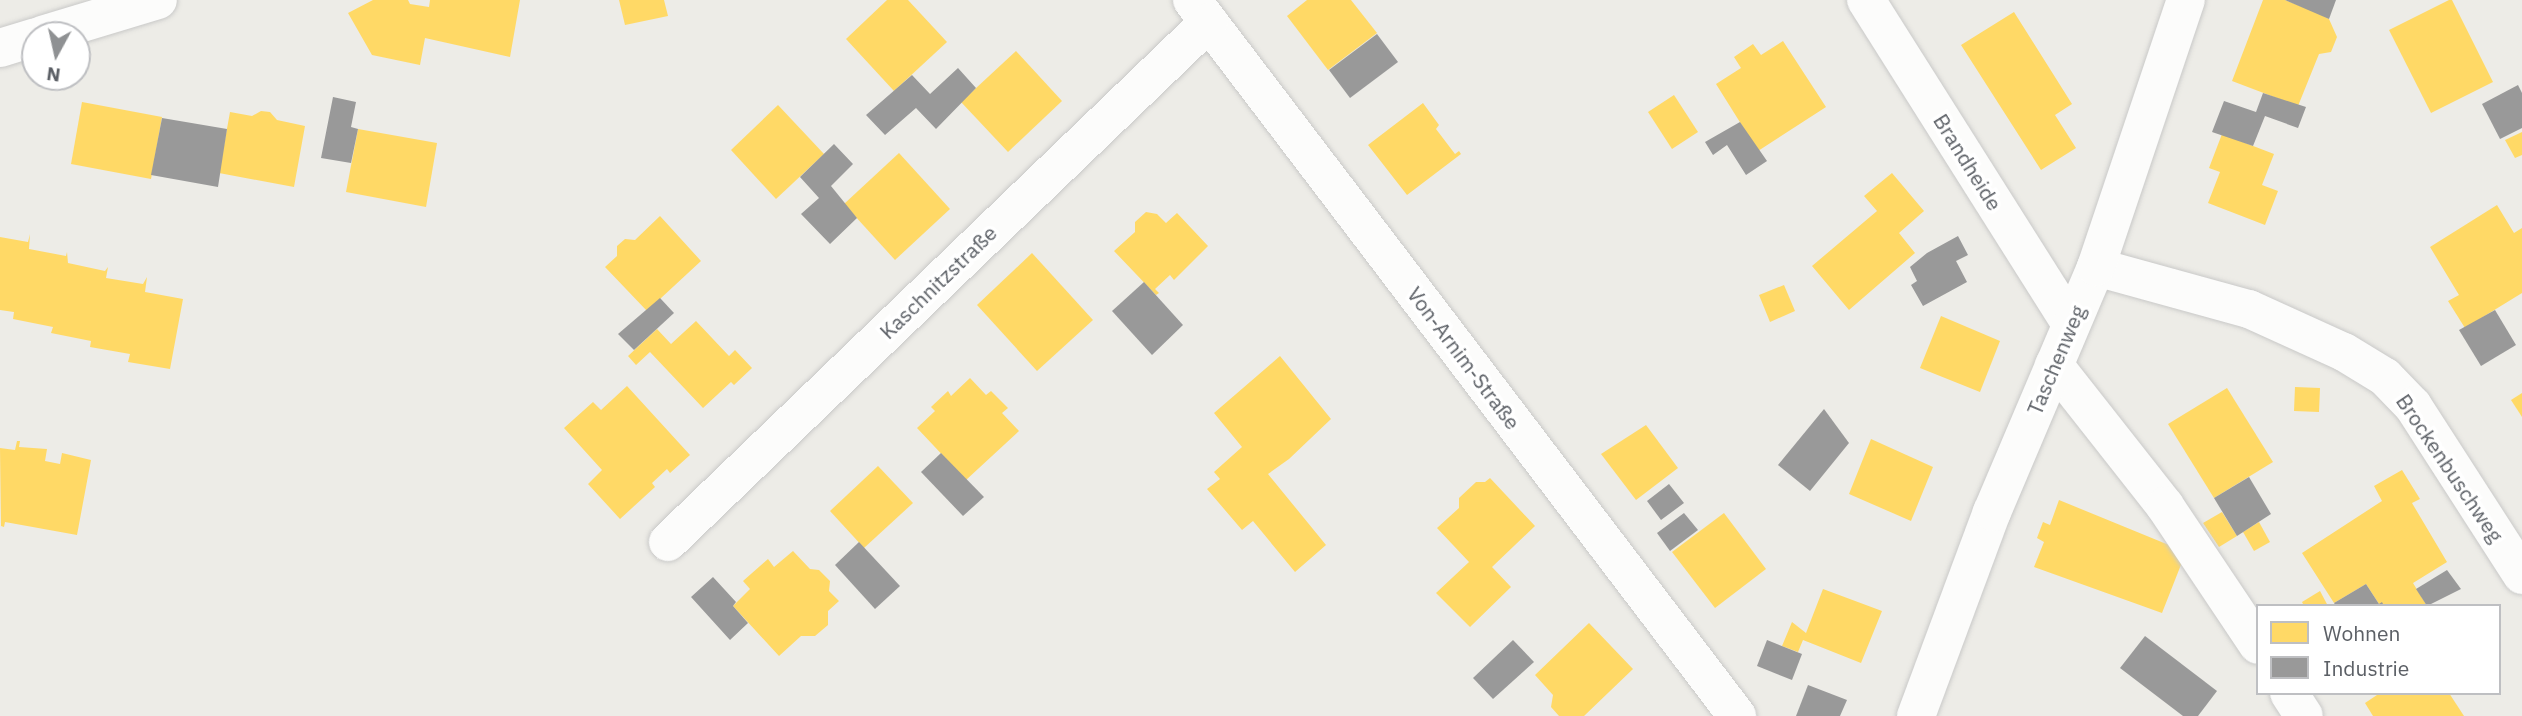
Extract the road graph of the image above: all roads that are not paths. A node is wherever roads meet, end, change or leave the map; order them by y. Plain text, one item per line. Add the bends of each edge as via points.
1 (158, 0) edge
2 (1866, 0) edge
3 (2186, 0) edge
4 (1200, 11) edge
5 (88, 21) edge
6 (21, 41) edge
7 (0, 48) edge
8 (2096, 267) junction
9 (2071, 324) junction
10 (2053, 365) junction
11 (668, 542) dead end
12 (2522, 575) edge
13 (2256, 642) edge
14 (2290, 695) edge
15 (1737, 716) edge
16 (1916, 716) edge
17 (2304, 716) edge

1 - 5 street
2 - 9 street, Brandheide
3 - 8 street, Taschenweg
4 - 11 street, Kaschnitzstraße
4 - 15 street, Von-Arnim-Straße
6 - 7 street
8 - 9 street, Taschenweg
8 - 12 street, Brockenbuschweg via 2249,309 2344,352 2385,377 2413,406
9 - 10 street, Taschenweg
10 - 13 street via 2165,506
10 - 16 street, Taschenweg
14 - 17 street

